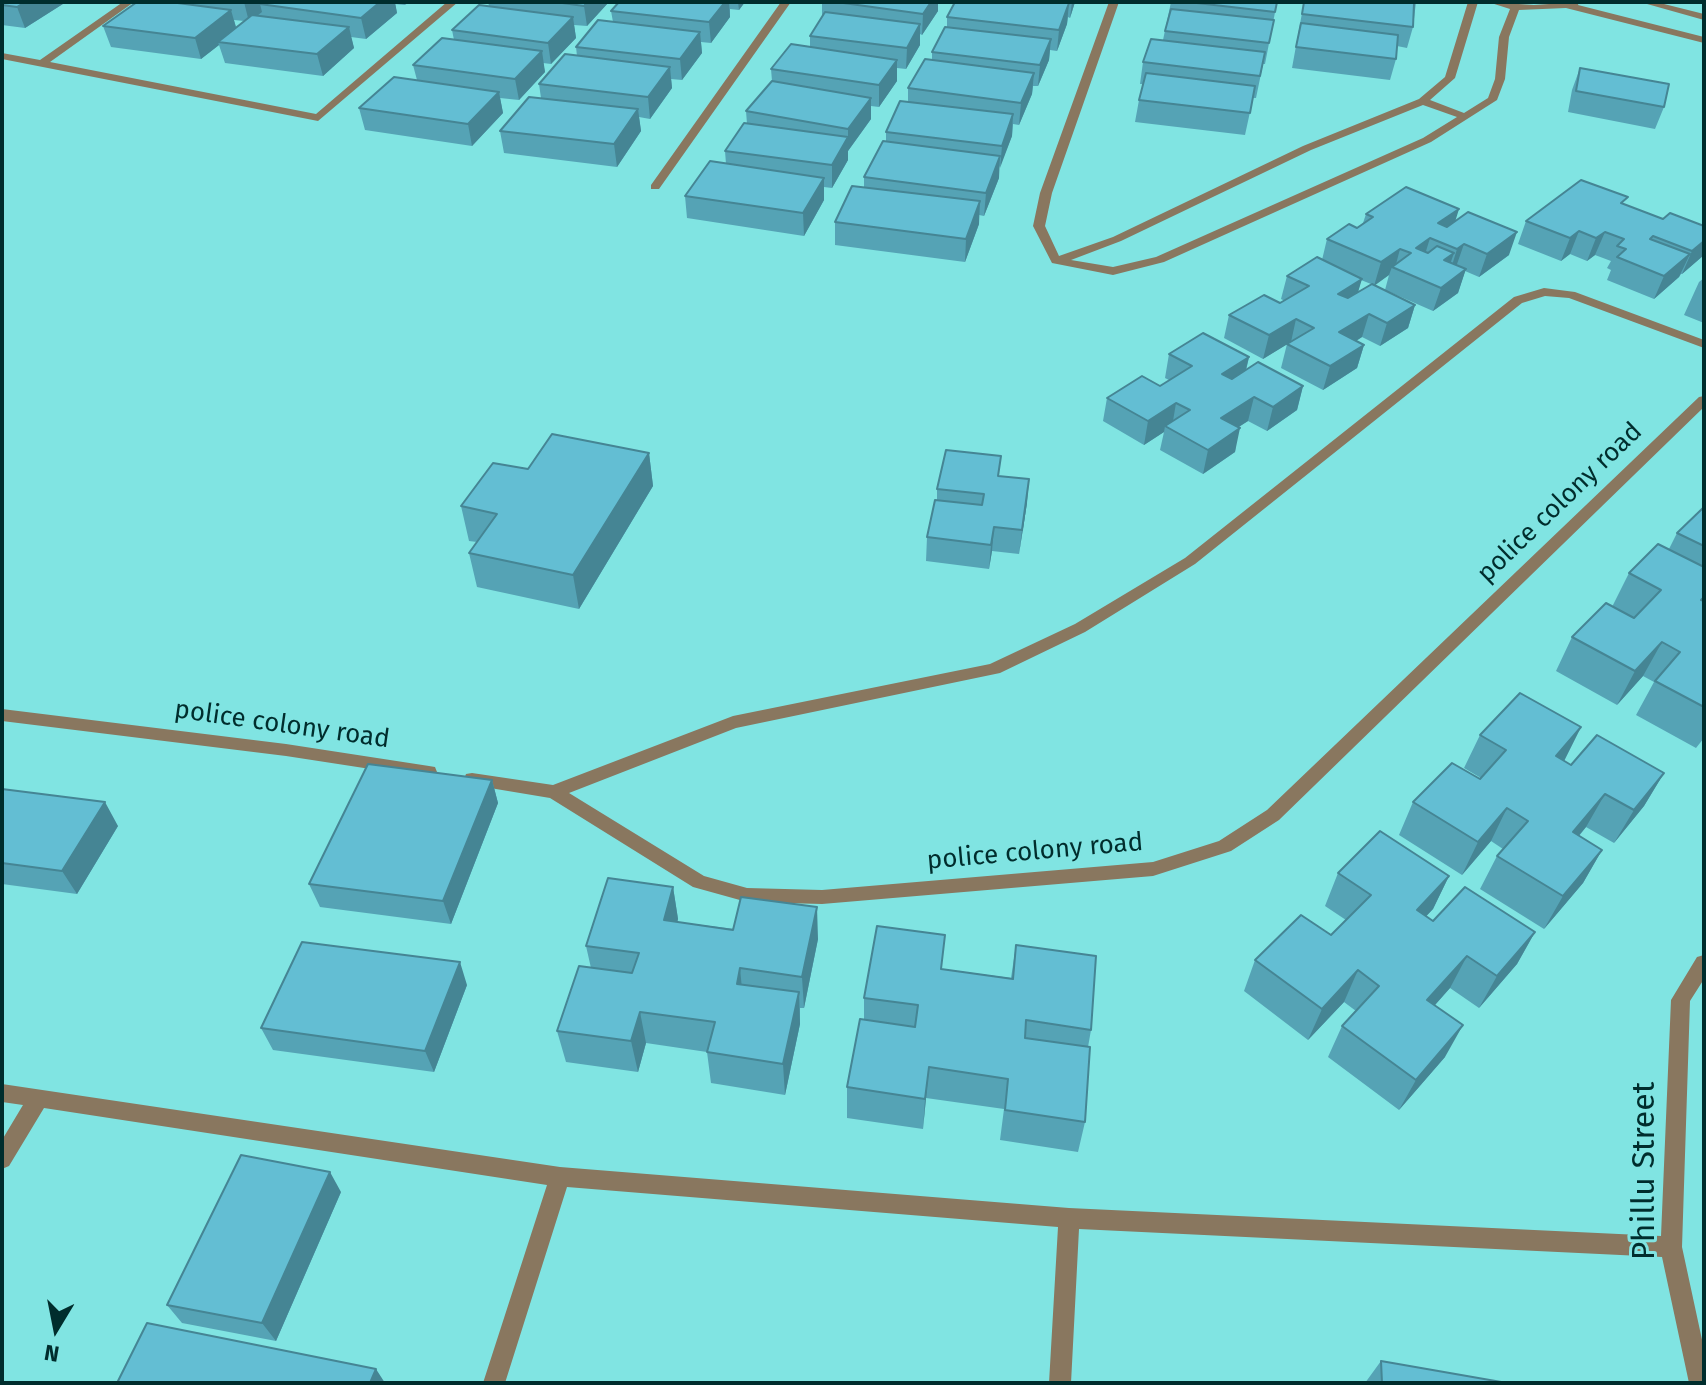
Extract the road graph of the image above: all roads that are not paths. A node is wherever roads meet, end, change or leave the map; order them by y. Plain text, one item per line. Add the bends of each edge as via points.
1 (129, 2) edge
2 (453, 2) edge
3 (786, 2) edge
4 (1114, 2) edge
5 (1473, 2) edge
6 (1493, 2) edge
7 (1645, 2) edge
8 (1571, 4) edge
9 (1515, 8) junction
10 (1704, 17) edge
11 (1704, 40) edge
12 (2, 56) edge
13 (40, 65) junction
14 (1423, 101) junction
15 (1466, 117) junction
16 (655, 187) dead end
17 (1056, 261) junction
18 (1704, 344) edge
19 (1704, 400) edge
20 (2, 715) edge
21 (554, 792) junction
22 (1704, 963) edge
23 (2, 1093) edge
24 (39, 1098) junction
25 (2, 1159) edge
26 (560, 1177) junction
27 (1069, 1218) junction
28 (1671, 1247) junction
29 (494, 1383) edge
30 (1060, 1383) edge
31 (1700, 1383) edge

1 - 13 street
2 - 13 street via 318,118
3 - 16 street
4 - 17 street via 1046,193 1039,226
5 - 14 street via 1450,78
6 - 9 street
7 - 10 street
8 - 9 street
8 - 11 street
9 - 15 street via 1492,100
12 - 13 street
14 - 15 street
14 - 17 street via 1307,148 1117,239
15 - 17 street via 1427,140 1160,260 1113,271
18 - 21 street via 1571,295 1544,292 1518,300 1190,561 1080,628 994,669 733,722
19 - 21 street, police colony road via 1282,807 1225,846 1153,869 822,897 747,895 699,882
20 - 21 street, police colony road via 286,750
22 - 28 street, Phillu Street via 1681,1000
23 - 24 street
24 - 25 street
24 - 26 street
26 - 27 street
26 - 29 street
27 - 28 street
27 - 30 street
28 - 31 street, Phillu Street

